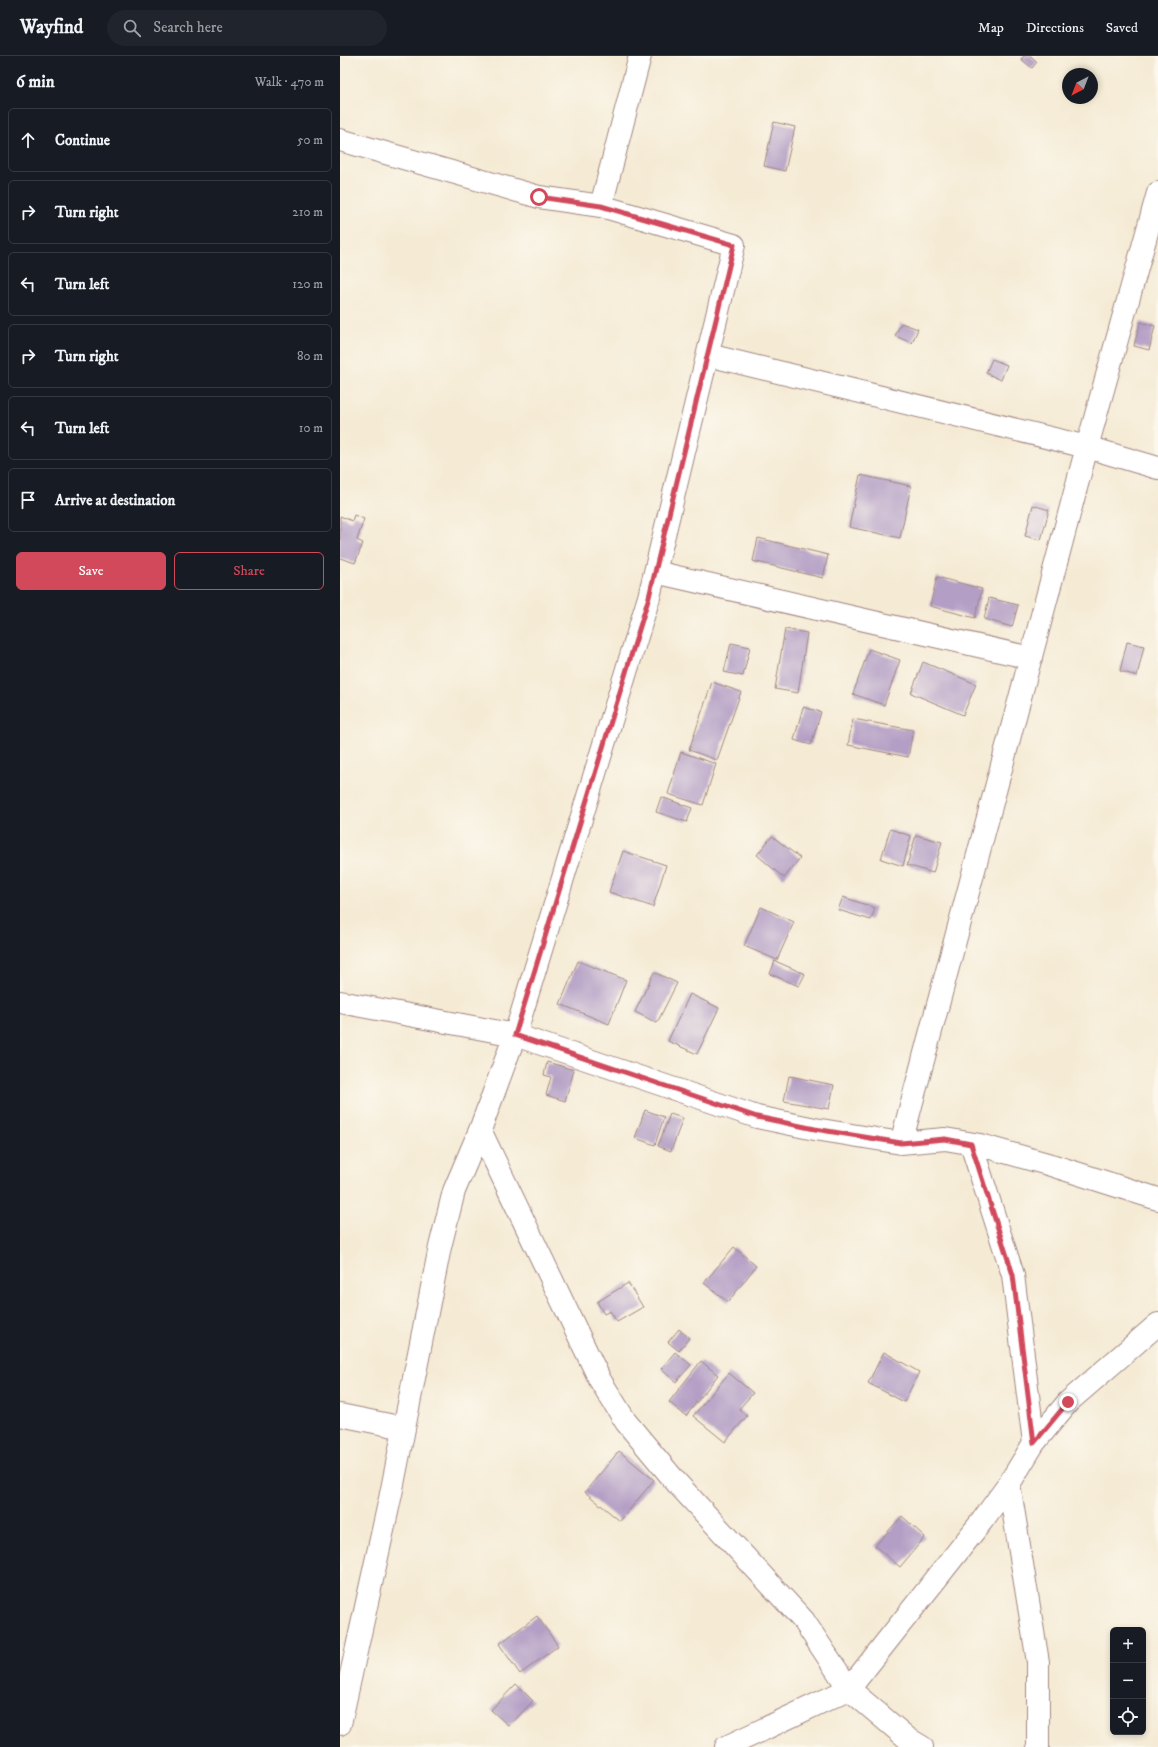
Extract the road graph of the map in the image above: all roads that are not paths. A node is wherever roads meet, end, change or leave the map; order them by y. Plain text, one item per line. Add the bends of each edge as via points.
1 (640, 56) edge
2 (340, 140) edge
3 (1158, 193) edge
4 (601, 206) junction
5 (708, 355) junction
6 (1087, 448) junction
7 (1158, 468) edge
8 (655, 572) junction
9 (1031, 658) junction
10 (340, 1002) edge
11 (515, 1035) junction
12 (480, 1130) junction
13 (901, 1143) junction
14 (971, 1144) junction
15 (1158, 1199) edge
16 (1158, 1324) edge
17 (340, 1415) edge
18 (404, 1428) junction
19 (1034, 1443) junction
20 (1009, 1484) junction
21 (850, 1689) junction
22 (340, 1724) edge
23 (726, 1747) edge
24 (922, 1747) edge
25 (1038, 1747) edge

1 - 4 street
2 - 4 street via 539,197
3 - 6 street
4 - 5 street via 734,245
5 - 6 street
5 - 8 street
6 - 7 street
6 - 9 street
8 - 9 street
8 - 11 street
9 - 13 street
10 - 11 street
11 - 12 street
11 - 13 street via 757,1117
12 - 18 street via 454,1191 440,1247
12 - 21 street via 600,1380 626,1422 676,1482 804,1621
13 - 14 street via 945,1139
14 - 15 street via 1051,1165
14 - 19 street via 1013,1275
16 - 19 street via 1068,1402
17 - 18 street
18 - 22 street
19 - 20 street
20 - 21 street
20 - 25 street via 1038,1662
21 - 23 street
21 - 24 street via 907,1738

